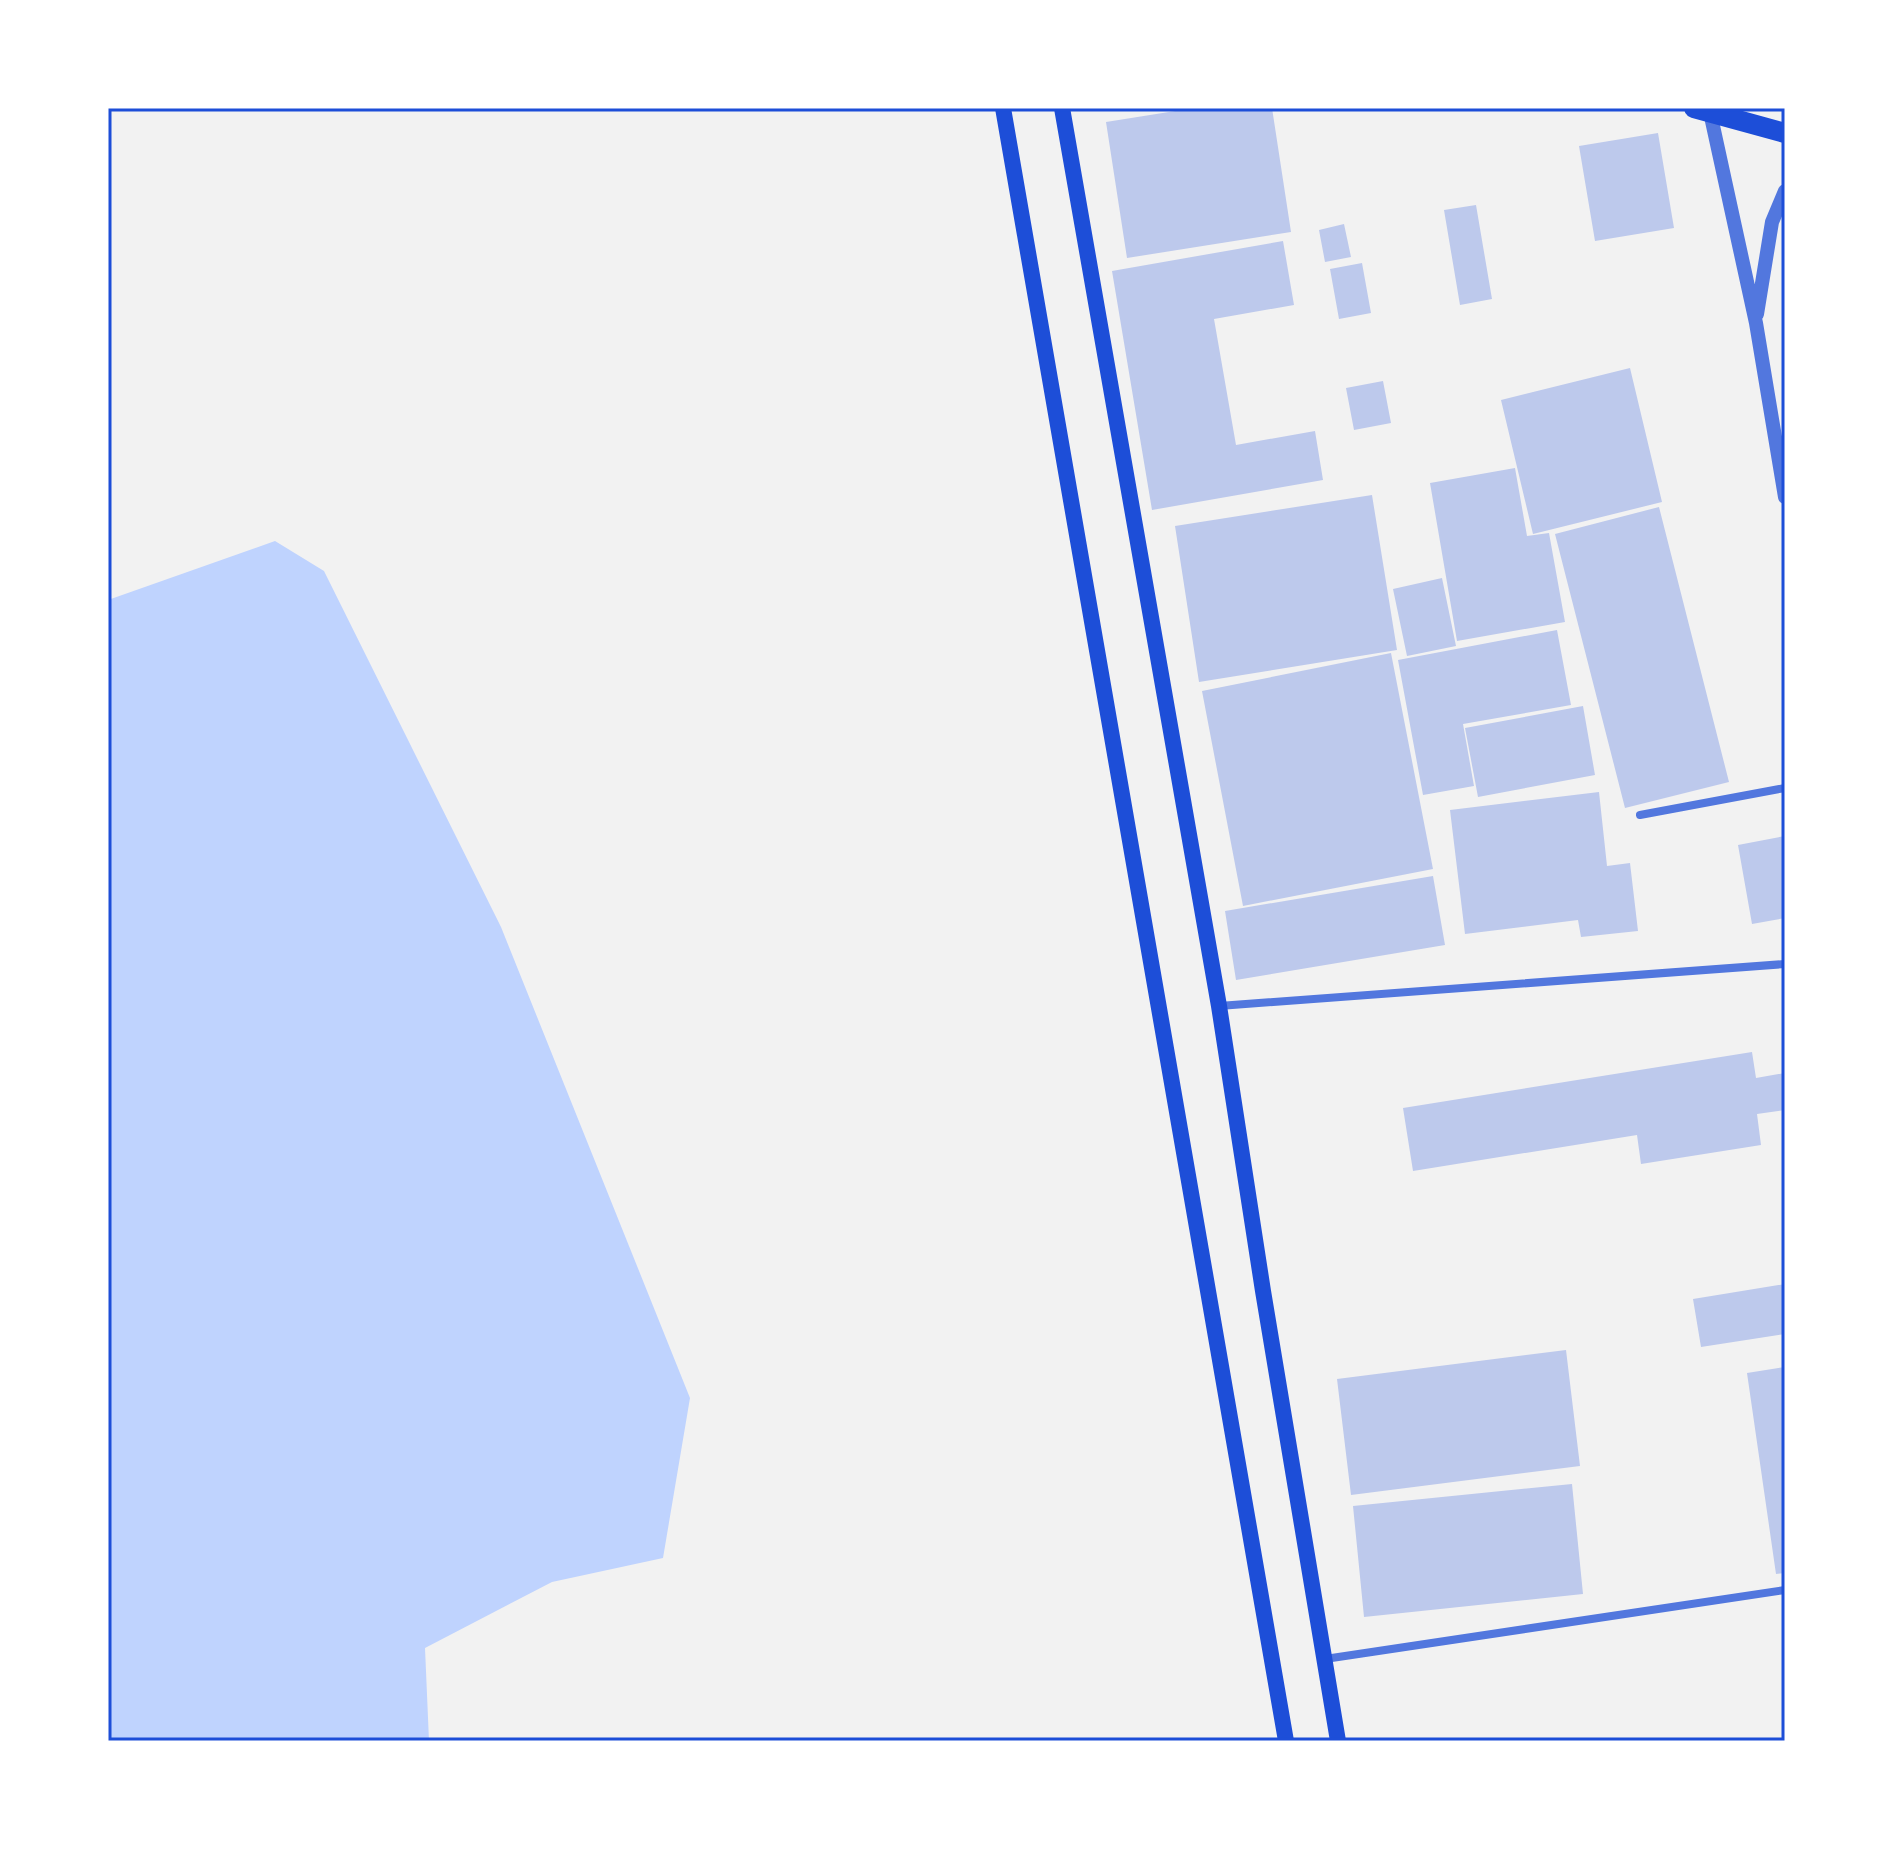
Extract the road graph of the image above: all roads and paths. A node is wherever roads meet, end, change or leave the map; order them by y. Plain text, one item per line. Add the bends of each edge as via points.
1 (1003, 108) edge
2 (1062, 108) edge
3 (1702, 110) edge
4 (1785, 133) edge
5 (1785, 191) edge
6 (1756, 323) junction
7 (1785, 497) edge
8 (1785, 788) edge
9 (1640, 815) dead end
10 (1785, 964) edge
11 (1219, 1006) junction
12 (1785, 1590) edge
13 (1324, 1659) junction
14 (1286, 1741) edge
15 (1338, 1741) edge

1 - 14 main road
2 - 11 main road
3 - 4 main road
3 - 6 street
5 - 6 street via 1772,222
6 - 7 street
8 - 9 street
10 - 11 street
11 - 13 main road
12 - 13 street
13 - 15 main road

